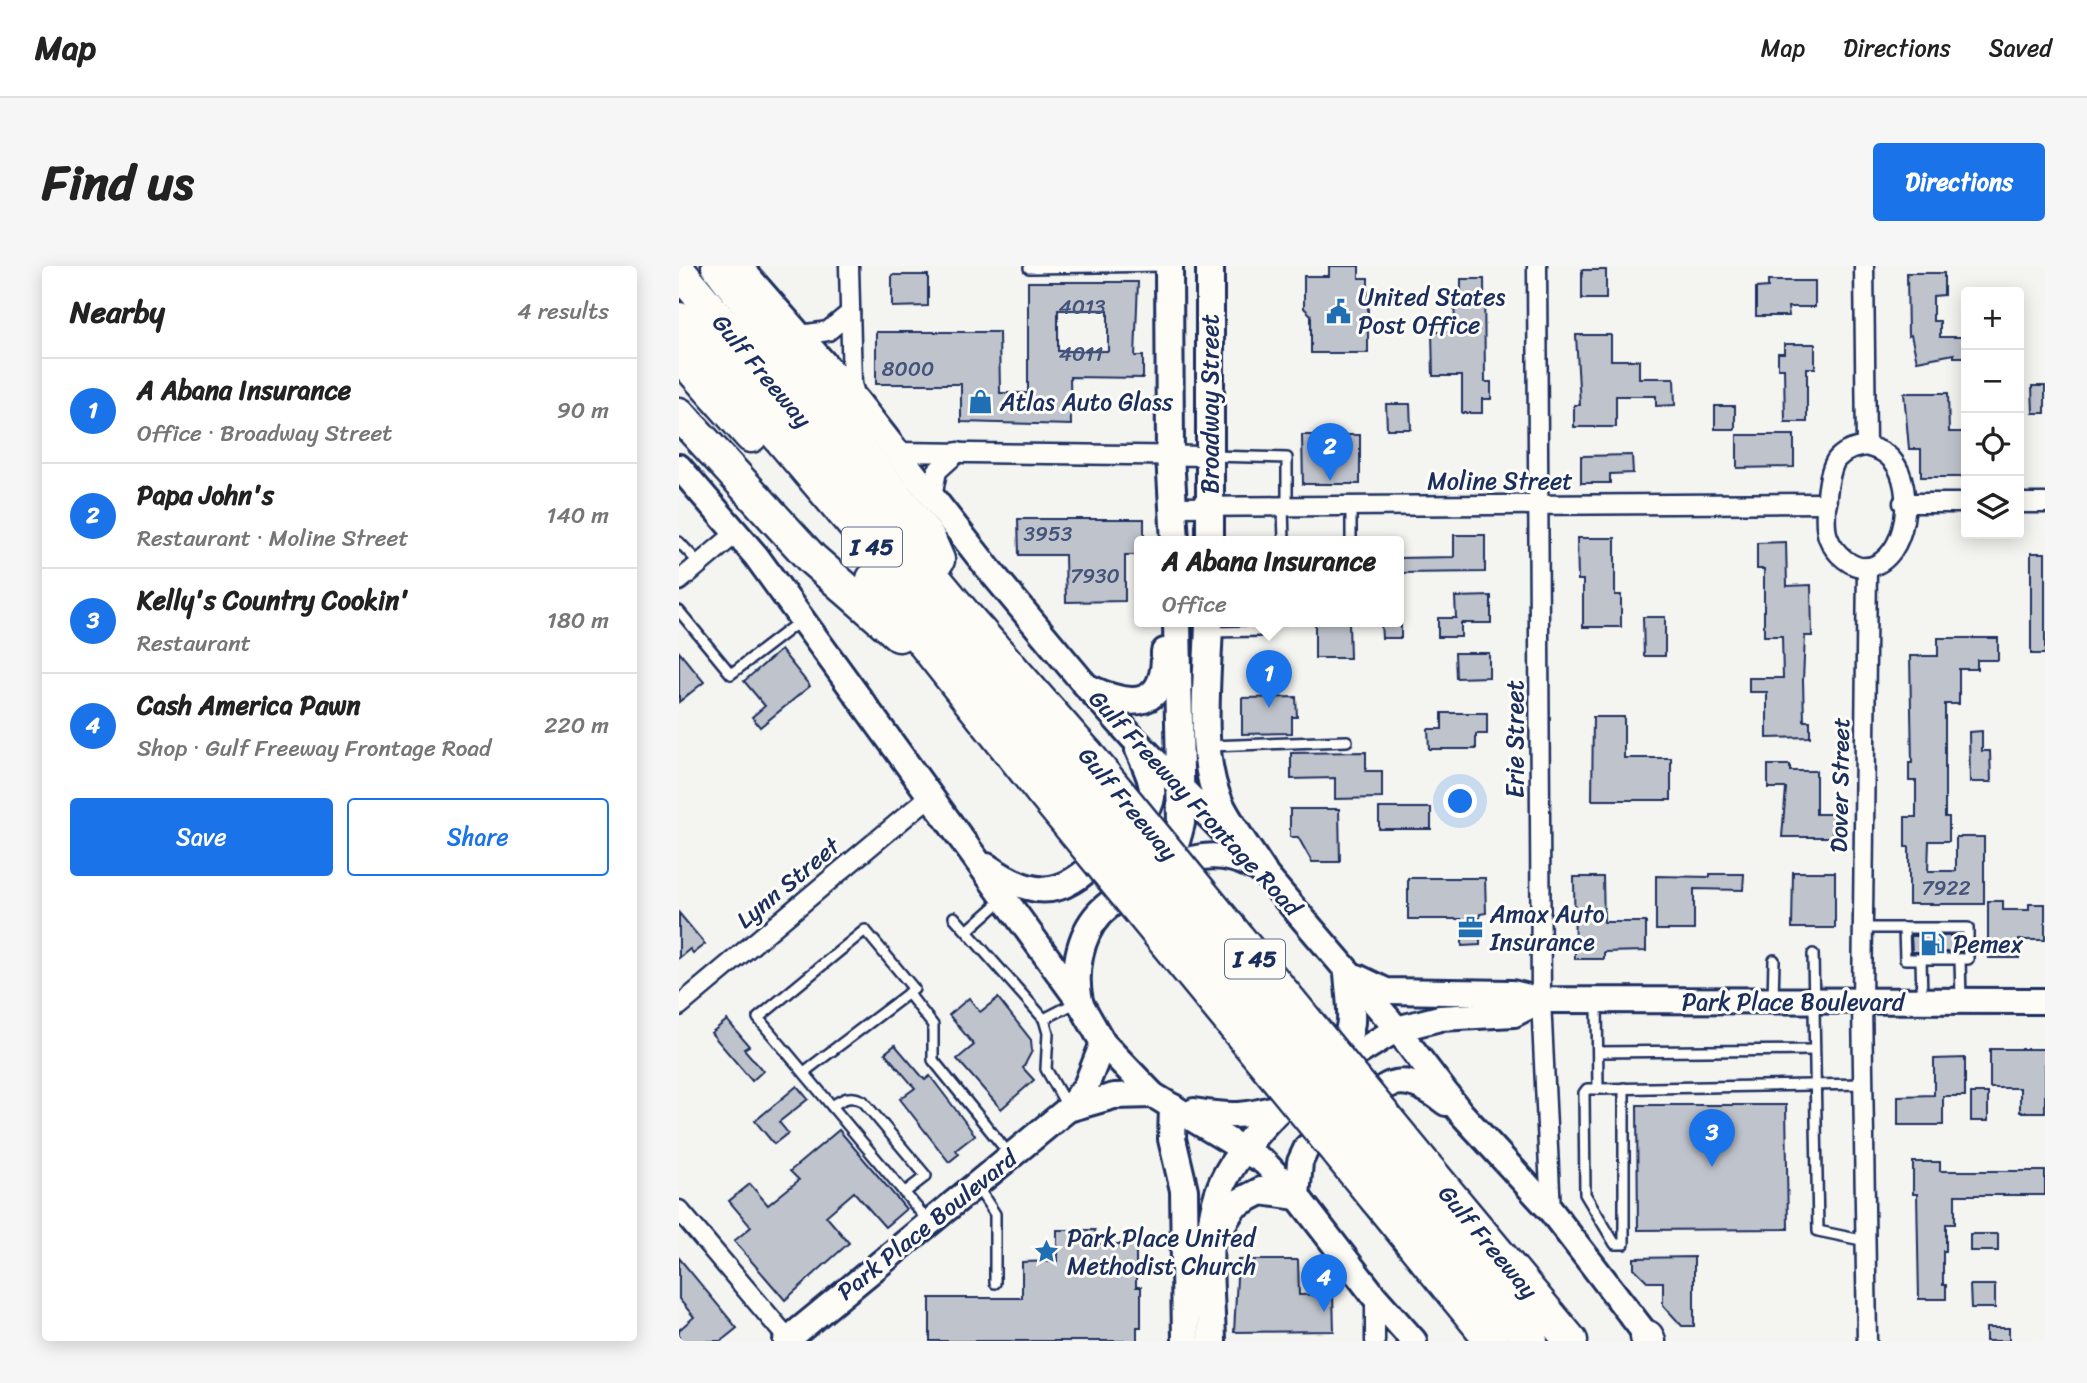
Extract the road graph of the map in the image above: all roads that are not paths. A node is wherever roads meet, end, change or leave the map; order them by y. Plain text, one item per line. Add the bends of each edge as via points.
1 (718, 266) edge
2 (739, 266) edge
3 (849, 266) edge
4 (1169, 266) edge
5 (1210, 266) edge
6 (1537, 266) edge
7 (1864, 266) edge
8 (1029, 268) dead end
9 (679, 271) edge
10 (850, 313) junction
11 (679, 319) edge
12 (801, 335) junction
13 (679, 355) edge
14 (857, 401) junction
15 (679, 414) edge
16 (1866, 446) junction
17 (897, 452) junction
18 (958, 453) junction
19 (1170, 455) junction
20 (1209, 456) junction
21 (679, 467) edge
22 (932, 497) junction
23 (1827, 503) junction
24 (1903, 503) junction
25 (1961, 503) edge
26 (2024, 503) edge
27 (2045, 503) edge
28 (1538, 505) junction
29 (1285, 506) junction
30 (1352, 506) junction
31 (1175, 507) junction
32 (1210, 507) junction
33 (735, 534) junction
34 (1175, 536) edge
35 (1210, 536) edge
36 (1284, 536) edge
37 (1351, 536) edge
38 (679, 542) edge
39 (700, 564) junction
40 (1867, 567) junction
41 (679, 581) edge
42 (679, 611) edge
43 (965, 615) junction
44 (801, 620) junction
45 (1177, 627) edge
46 (1209, 627) edge
47 (1259, 627) edge
48 (951, 679) junction
49 (1090, 689) junction
50 (1132, 737) junction
51 (1347, 741) dead end
52 (1207, 746) junction
53 (1065, 774) junction
54 (1181, 788) junction
55 (929, 797) junction
56 (972, 856) junction
57 (1162, 866) junction
58 (1263, 873) junction
59 (1003, 899) junction
60 (954, 917) dead end
61 (1863, 928) junction
62 (1904, 928) junction
63 (967, 932) junction
64 (1813, 954) dead end
65 (1921, 959) junction
66 (1960, 959) junction
67 (1774, 960) dead end
68 (1347, 973) junction
69 (908, 993) junction
70 (1541, 1000) junction
71 (1079, 1001) junction
72 (1597, 1001) junction
73 (2045, 1001) edge
74 (1773, 1002) junction
75 (1813, 1002) junction
76 (1922, 1002) junction
77 (1961, 1002) junction
78 (1862, 1003) junction
79 (679, 1006) edge
80 (1044, 1019) junction
81 (1397, 1029) junction
82 (1103, 1043) junction
83 (1814, 1050) junction
84 (1598, 1052) junction
85 (1332, 1069) junction
86 (804, 1072) junction
87 (1864, 1084) junction
88 (1815, 1085) junction
89 (1624, 1088) junction
90 (1598, 1089) junction
91 (1163, 1102) junction
92 (832, 1106) junction
93 (1282, 1106) junction
94 (1069, 1109) junction
95 (1461, 1114) junction
96 (1245, 1150) junction
97 (1012, 1157) junction
98 (1400, 1182) junction
99 (976, 1185) junction
100 (904, 1193) junction
101 (1297, 1196) junction
102 (679, 1210) edge
103 (1551, 1211) junction
104 (930, 1223) junction
105 (1866, 1241) junction
106 (1210, 1256) junction
107 (995, 1283) dead end
108 (1375, 1297) junction
109 (788, 1340) edge
110 (1649, 1340) edge
111 (1186, 1341) edge
112 (1212, 1341) edge
113 (1375, 1341) edge
114 (1414, 1341) edge
115 (1492, 1341) edge
116 (1531, 1341) edge
117 (1571, 1341) edge
118 (1867, 1341) edge

1 - 43 highway via 928,537
2 - 12 main road, Gulf Freeway Frontage Road
3 - 10 street
4 - 8 lane
4 - 19 main road, Broadway Street
5 - 20 main road, Broadway Street
6 - 28 street, Erie Street
7 - 16 street
9 - 43 highway, Gulf Freeway / I 45
10 - 12 street via 828,331
10 - 14 street via 852,384
11 - 53 highway, Gulf Freeway / I 45
12 - 14 main road, Gulf Freeway Frontage Road
13 - 48 highway, Gulf Freeway / I 45 via 844,543
14 - 17 main road, Gulf Freeway Frontage Road
15 - 48 highway via 812,559
16 - 23 street via 1850,449 1830,469
16 - 24 street via 1895,462 1903,480
17 - 18 street
17 - 22 main road, Gulf Freeway Frontage Road
18 - 19 street
18 - 22 street via 937,471
19 - 20 street
19 - 31 main road, Broadway Street
20 - 29 lane via 1287,458
20 - 32 main road, Broadway Street
21 - 33 main road
22 - 49 main road, Gulf Freeway Frontage Road
23 - 28 street, Moline Street
23 - 40 street via 1827,536 1850,564
24 - 25 street
24 - 40 street via 1903,532 1896,547 1883,561
26 - 27 street
28 - 30 street, Moline Street
28 - 70 street, Erie Street
29 - 30 street, Moline Street
29 - 32 street, Moline Street
29 - 36 lane
30 - 37 lane
31 - 32 street, Moline Street
31 - 34 main road, Broadway Street
32 - 35 main road, Broadway Street
33 - 39 street
33 - 44 main road
38 - 39 lane
39 - 41 street
40 - 61 street, Dover Street
42 - 44 lane via 730,674
43 - 53 highway, Gulf Freeway / I 45
44 - 55 main road
45 - 49 main road via 1165,649 1165,678 1150,695 1115,701
45 - 54 main road
46 - 47 lane via 1259,631
46 - 52 main road
48 - 53 highway, Gulf Freeway / I 45
49 - 50 main road, Gulf Freeway Frontage Road
50 - 54 main road, Gulf Freeway Frontage Road
50 - 56 main road via 1149,777 1152,800 1142,818 1083,876 1046,890 1025,889
51 - 52 lane
52 - 58 main road via 1220,803
53 - 98 highway, Gulf Freeway / I 45, bridge
54 - 57 main road via 1176,844
54 - 58 main road, Gulf Freeway Frontage Road
55 - 56 main road
55 - 79 street, Lynn Street
56 - 59 main road
57 - 58 main road via 1206,855 1231,855
57 - 71 main road via 1099,914 1078,960 1075,982
58 - 68 main road, Gulf Freeway Frontage Road
59 - 63 lane
59 - 71 main road
60 - 63 lane
61 - 62 lane
61 - 78 street, Dover Street
62 - 65 lane via 1905,959
62 - 66 lane via 1968,928 1968,959
63 - 80 lane
64 - 75 lane
65 - 66 lane
65 - 76 lane
66 - 77 lane
67 - 74 lane
68 - 70 main road, Park Place Boulevard via 1387,991 1512,993
68 - 81 main road, Gulf Freeway Frontage Road
68 - 85 main road via 1351,1021
69 - 86 lane
69 - 86 lane via 915,989 865,930 758,1018
69 - 97 lane via 933,1025 933,1060
70 - 72 main road, Park Place Boulevard
70 - 81 main road, Park Place Boulevard via 1514,1014 1440,1018
70 - 103 street, Erie Street
71 - 80 lane
71 - 82 main road
72 - 74 main road, Park Place Boulevard
72 - 84 lane
73 - 77 main road, Park Place Boulevard
74 - 75 main road, Park Place Boulevard
75 - 78 main road, Park Place Boulevard
75 - 83 lane
76 - 77 main road, Park Place Boulevard
76 - 78 main road, Park Place Boulevard
78 - 87 street, Dover Street
80 - 94 lane via 1048,1033 1045,1069
81 - 85 main road, Park Place Boulevard
81 - 95 main road, Gulf Freeway Frontage Road
82 - 91 main road
82 - 94 main road, Park Place Boulevard via 1086,1086
83 - 84 lane
83 - 88 lane
84 - 90 lane
85 - 93 main road
86 - 92 lane
87 - 88 lane
87 - 105 street, Dover Street
88 - 89 lane
88 - 105 lane via 1818,1231
89 - 90 lane
89 - 90 lane via 1624,1244 1615,1244 1585,1194 1584,1093
91 - 93 main road, Park Place Boulevard via 1225,1117 1251,1116
91 - 94 main road, Park Place Boulevard via 1114,1096
91 - 96 main road
91 - 111 main road via 1184,1190
92 - 100 lane
92 - 100 lane via 846,1097 863,1101 926,1176
93 - 96 main road
94 - 97 main road, Park Place Boulevard
95 - 101 main road via 1430,1090 1410,1083 1391,1084 1307,1147 1300,1162
95 - 103 main road, Gulf Freeway Frontage Road
96 - 101 main road via 1264,1162
96 - 106 main road via 1230,1168 1215,1205
97 - 99 main road, Park Place Boulevard
98 - 115 highway, Gulf Freeway / I 45
98 - 116 highway, Gulf Freeway / I 45
98 - 117 highway, Gulf Freeway / I 45
99 - 104 main road, Park Place Boulevard
99 - 107 lane via 995,1214
100 - 104 lane
101 - 106 main road via 1261,1191 1234,1205 1217,1229
101 - 108 main road
102 - 109 street
103 - 110 main road, Gulf Freeway Frontage Road
104 - 109 main road, Park Place Boulevard
105 - 118 street, Dover Street
106 - 112 main road
108 - 113 street
108 - 114 main road

